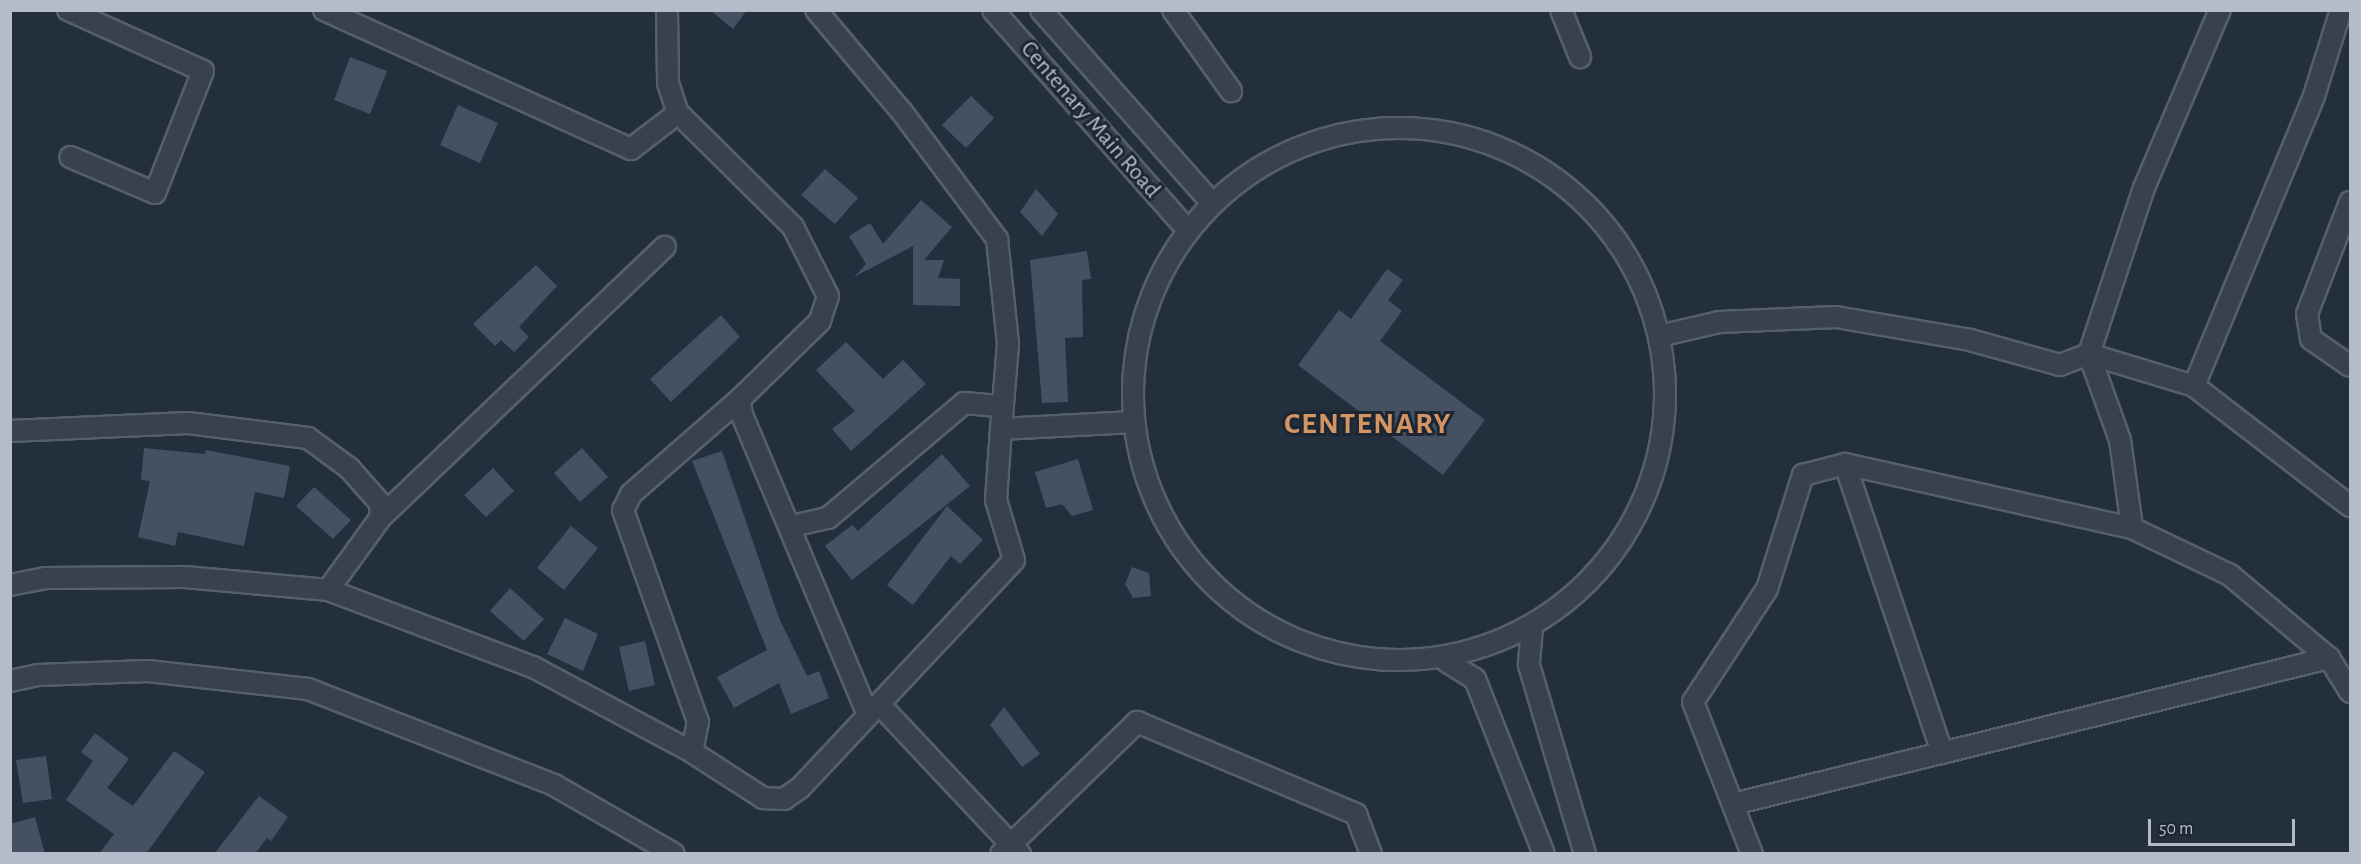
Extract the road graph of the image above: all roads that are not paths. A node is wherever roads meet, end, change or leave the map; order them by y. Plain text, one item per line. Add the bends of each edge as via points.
1 (68, 10) edge
2 (324, 10) edge
3 (667, 10) edge
4 (816, 10) edge
5 (993, 10) edge
6 (1041, 10) edge
7 (1173, 10) edge
8 (1561, 10) edge
9 (2220, 10) edge
10 (2341, 10) edge
11 (1580, 57) dead end
12 (1231, 91) dead end
13 (678, 113) junction
14 (70, 157) dead end
15 (1211, 202) junction
16 (2350, 202) edge
17 (1187, 229) junction
18 (665, 247) dead end
19 (1659, 336) junction
20 (2089, 354) junction
21 (2350, 366) edge
22 (2194, 386) junction
23 (740, 399) junction
24 (1002, 406) junction
25 (1133, 422) junction
26 (1000, 429) junction
27 (10, 431) edge
28 (1845, 464) junction
29 (2350, 506) edge
30 (381, 517) junction
31 (792, 526) junction
32 (2132, 528) junction
33 (10, 585) edge
34 (328, 590) junction
35 (1532, 628) junction
36 (2330, 658) junction
37 (1446, 661) junction
38 (10, 681) edge
39 (2350, 692) edge
40 (874, 709) junction
41 (692, 752) junction
42 (1942, 753) junction
43 (1733, 804) junction
44 (1011, 850) edge
45 (674, 854) edge
46 (1371, 854) edge
47 (1544, 854) edge
48 (1585, 854) edge
49 (1752, 854) edge

1 - 14 street via 203,71 154,193
2 - 13 street via 631,149
3 - 13 street via 668,83
4 - 24 street via 902,112 998,239 1008,344
5 - 17 street, Centenary Main Road
6 - 15 street, Centenary Main Road
7 - 12 street
8 - 11 street
9 - 20 street via 2144,188
10 - 22 street via 2314,96
13 - 23 street via 793,227 828,296 820,321
15 - 17 street
15 - 19 street via 1261,164 1318,138 1380,127 1443,131 1503,149 1558,180 1604,224 1633,268
16 - 21 street via 2307,314 2311,339
17 - 25 street via 1152,288 1134,353
18 - 30 street
19 - 20 street via 1719,322 1836,317 1970,340 2060,365
19 - 35 street via 1664,419 1658,460 1636,519 1600,571
20 - 22 street
20 - 32 street via 2120,440
22 - 29 street
23 - 31 street via 742,415
23 - 41 street via 631,495 622,510 698,722
24 - 26 street
24 - 31 street via 964,403 828,518
25 - 26 street
25 - 37 street via 1149,488 1181,548 1227,598 1285,635 1350,656
26 - 40 street via 996,500 1014,560
27 - 30 street via 188,423 247,426 308,438 373,490
28 - 32 street
28 - 42 street
28 - 43 street via 1803,474 1767,589 1693,702
30 - 34 street
31 - 40 street
32 - 36 street via 2230,575
33 - 34 street via 45,578 185,577
34 - 41 street via 533,667
35 - 37 street
35 - 48 street via 1529,665
36 - 39 street
36 - 42 street
37 - 47 street via 1475,679
38 - 45 street via 38,675 148,670 308,689 554,785
40 - 41 street via 784,798 763,798
40 - 44 street
42 - 43 street
43 - 49 street
44 - 46 street via 1137,722 1356,814

